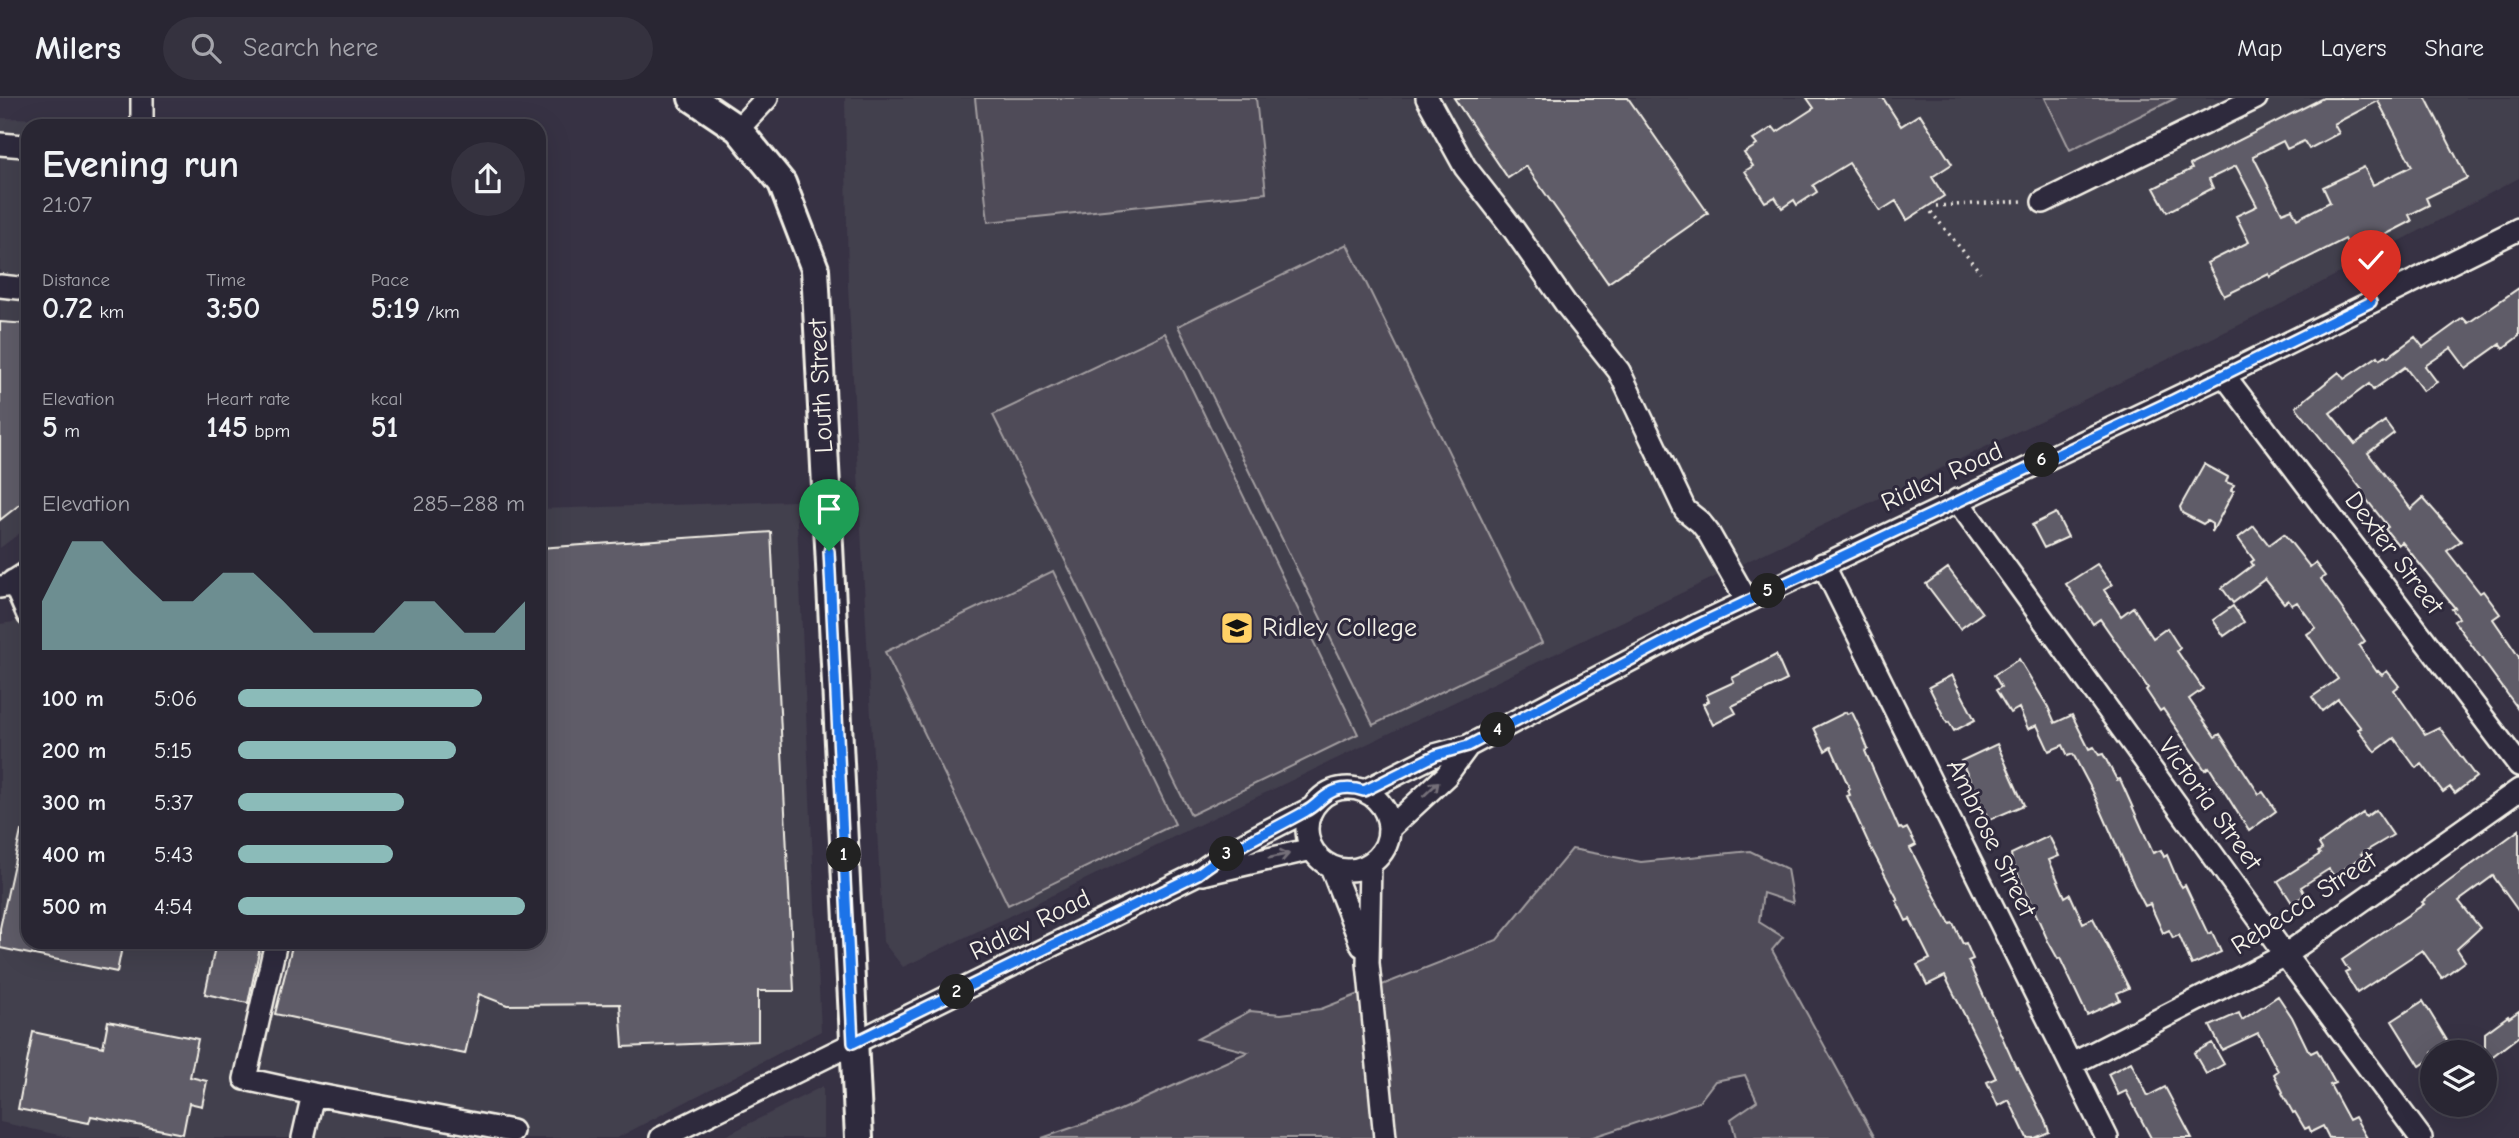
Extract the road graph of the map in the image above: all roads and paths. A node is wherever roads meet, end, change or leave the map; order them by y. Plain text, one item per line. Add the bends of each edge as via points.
1 (142, 98) edge
2 (692, 98) edge
3 (767, 98) edge
4 (1427, 98) edge
5 (2256, 98) edge
6 (142, 119) edge
7 (738, 130) junction
8 (0, 144) edge
9 (21, 146) edge
10 (2034, 201) joint
11 (1936, 206) dead end
12 (1931, 212) dead end
13 (2519, 229) edge
14 (1980, 272) dead end
15 (0, 286) edge
16 (21, 288) edge
17 (2224, 375) junction
18 (1956, 500) junction
19 (1823, 564) junction
20 (14, 580) edge
21 (21, 598) edge
22 (1747, 601) junction
23 (1468, 746) junction
24 (2519, 765) edge
25 (2519, 790) edge
26 (1364, 791) junction
27 (1310, 809) junction
28 (1390, 828) junction
29 (1312, 849) junction
30 (1370, 864) junction
31 (1331, 867) junction
32 (1198, 874) junction
33 (274, 949) edge
34 (2285, 955) junction
35 (1368, 963) junction
36 (853, 1043) junction
37 (2072, 1064) junction
38 (313, 1094) junction
39 (512, 1131) dead end
40 (303, 1138) edge
41 (662, 1138) edge
42 (859, 1138) edge
43 (1385, 1138) edge
44 (2108, 1138) edge
45 (2421, 1138) edge

1 - 6 street
2 - 7 main road, Louth Street
3 - 7 street
4 - 22 street via 1465,167 1619,372 1685,510 1708,532
5 - 10 street
7 - 36 main road, Louth Street via 782,183 815,268
8 - 9 street
10 - 11 path
12 - 14 path
13 - 17 street, Ridley Road
15 - 16 street
17 - 18 street, Ridley Road
17 - 24 street, Dexter Street
18 - 19 street, Ridley Road
18 - 34 street, Victoria Street
19 - 22 street, Ridley Road
19 - 37 street, Ambrose Street
20 - 21 street
22 - 23 street, Ridley Road
23 - 26 street, Ridley Road via 1436,755
28 -> 23 street, Ridley Road via 1446,776
25 - 34 street, Rebecca Street
26 - 27 street via 1340,788
26 - 28 street via 1379,802
27 - 29 street via 1307,837
27 - 32 street, Ridley Road
28 - 30 street via 1384,848
29 - 31 street
32 -> 29 street, Ridley Road
30 - 31 street via 1344,870
30 - 35 street
31 - 35 street
32 - 36 street, Ridley Road
33 - 38 street via 245,1079
34 - 37 street, Rebecca Street
34 - 45 street, Victoria Street
35 - 43 street
36 - 41 street, Ridley Road
36 - 42 main road, Louth Street
37 - 44 street, Ambrose Street
38 - 39 street
38 - 40 street

